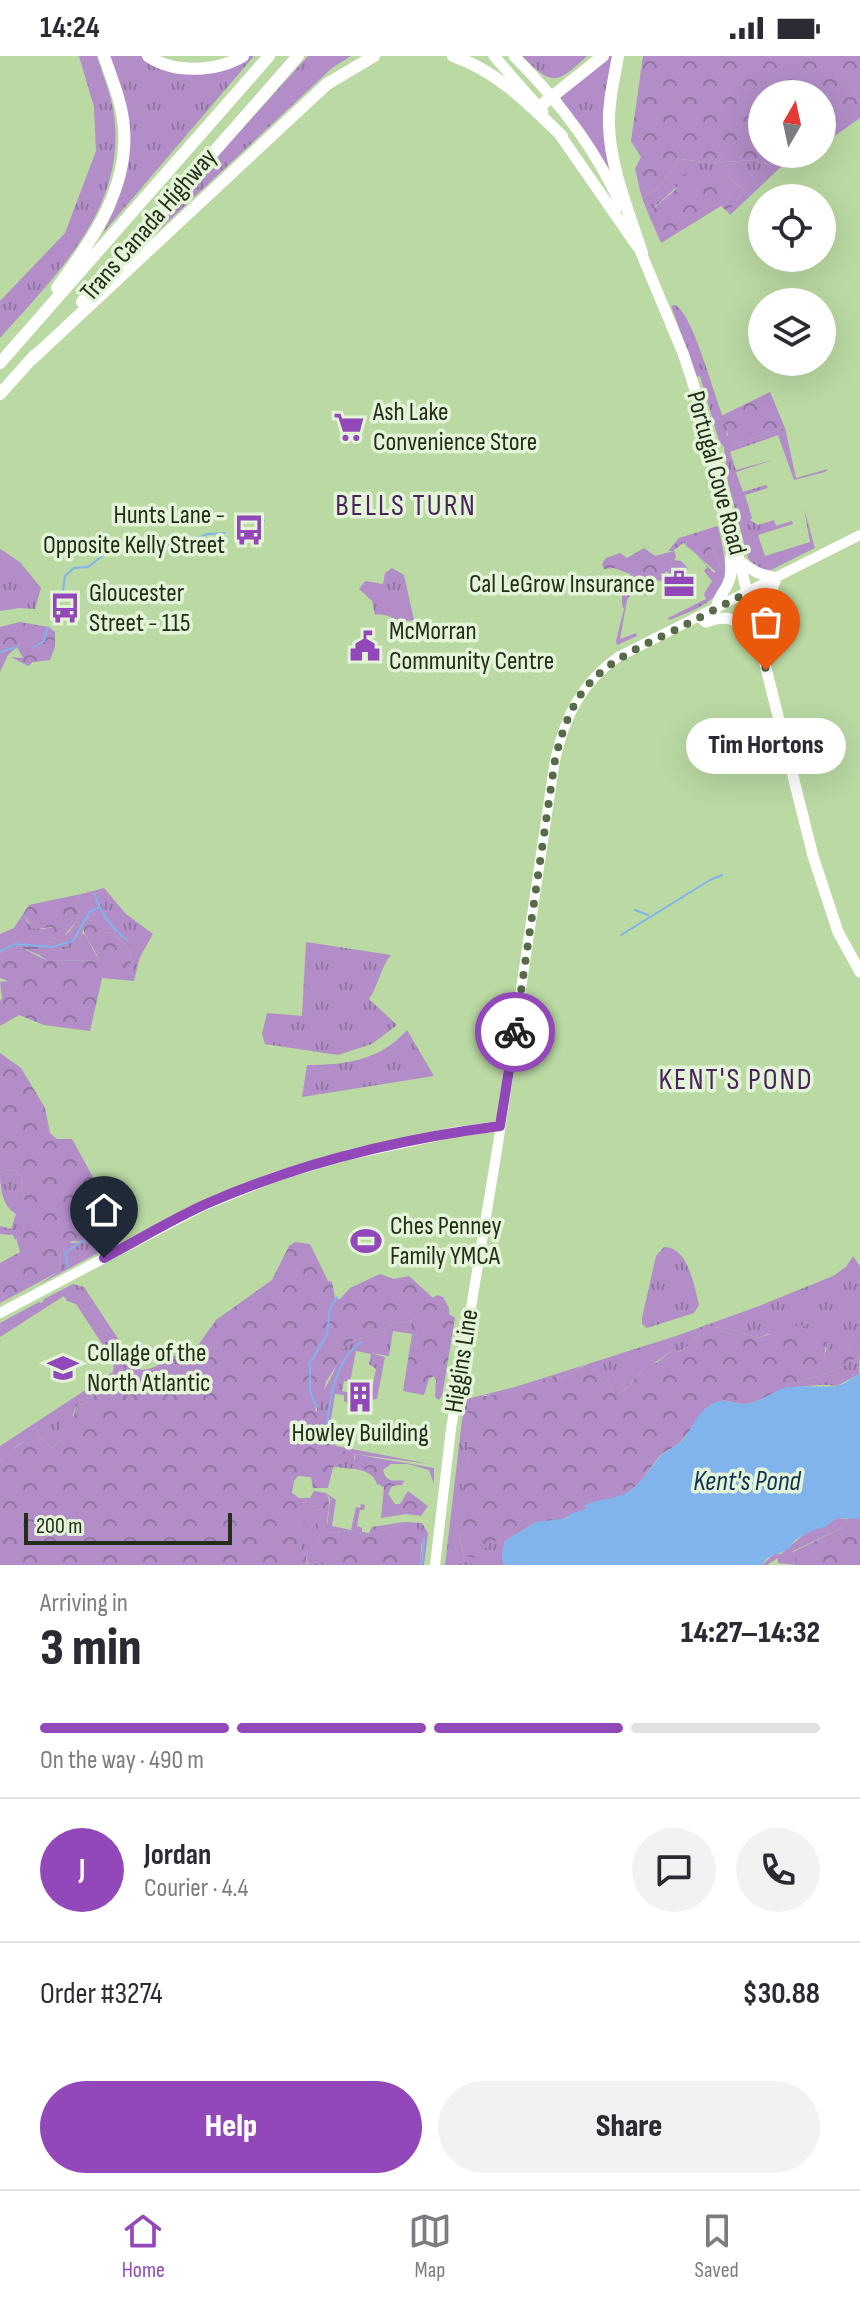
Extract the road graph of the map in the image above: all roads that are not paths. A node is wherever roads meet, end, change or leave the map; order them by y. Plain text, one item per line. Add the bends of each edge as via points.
1 (104, 56) edge
2 (148, 56) edge
3 (243, 56) edge
4 (269, 56) edge
5 (298, 56) edge
6 (374, 56) edge
7 (453, 56) edge
8 (494, 56) edge
9 (514, 56) edge
10 (603, 56) edge
11 (618, 56) edge
12 (553, 96) junction
13 (539, 107) junction
14 (562, 136) junction
15 (642, 253) junction
16 (15, 346) junction
17 (32, 359) junction
18 (0, 363) edge
19 (0, 394) edge
20 (860, 535) edge
21 (736, 546) junction
22 (740, 562) junction
23 (776, 578) junction
24 (747, 593) junction
25 (716, 609) junction
26 (700, 617) junction
27 (756, 631) junction
28 (860, 972) edge
29 (500, 1126) junction
30 (0, 1313) edge
31 (435, 1565) edge

1 - 16 highway via 124,126 120,179 90,242
2 - 3 highway via 195,69
4 - 16 highway, Trans Canada Highway
5 - 17 highway, Trans Canada Highway
6 - 17 highway via 327,84
7 - 14 highway via 492,74
8 - 13 main road, Portugal Cove Road
9 - 12 main road, Portugal Cove Road
10 - 12 highway
11 - 15 highway via 611,89 611,151
12 - 13 highway
12 - 15 main road, Portugal Cove Road via 595,154
13 - 14 main road, Portugal Cove Road
14 - 15 main road, Portugal Cove Road
15 - 21 main road, Portugal Cove Road via 701,408
16 - 18 highway, Trans Canada Highway
17 - 19 highway, Trans Canada Highway
20 - 23 street, Higgins Line
21 - 22 main road, Portugal Cove Road
21 - 25 main road
22 - 23 main road
22 - 24 main road, Portugal Cove Road
23 - 24 street, Higgins Line
23 - 27 main road
24 - 25 street, Higgins Line
24 - 27 main road, Portugal Cove Road
25 - 26 street, Higgins Line
26 - 27 main road via 706,622 731,618
26 - 29 street, Higgins Line via 614,660 585,687 567,717 555,760
27 - 28 main road, Portugal Cove Road via 827,904
29 - 30 street via 348,1155 277,1176 203,1206
29 - 31 street, Higgins Line via 451,1429

